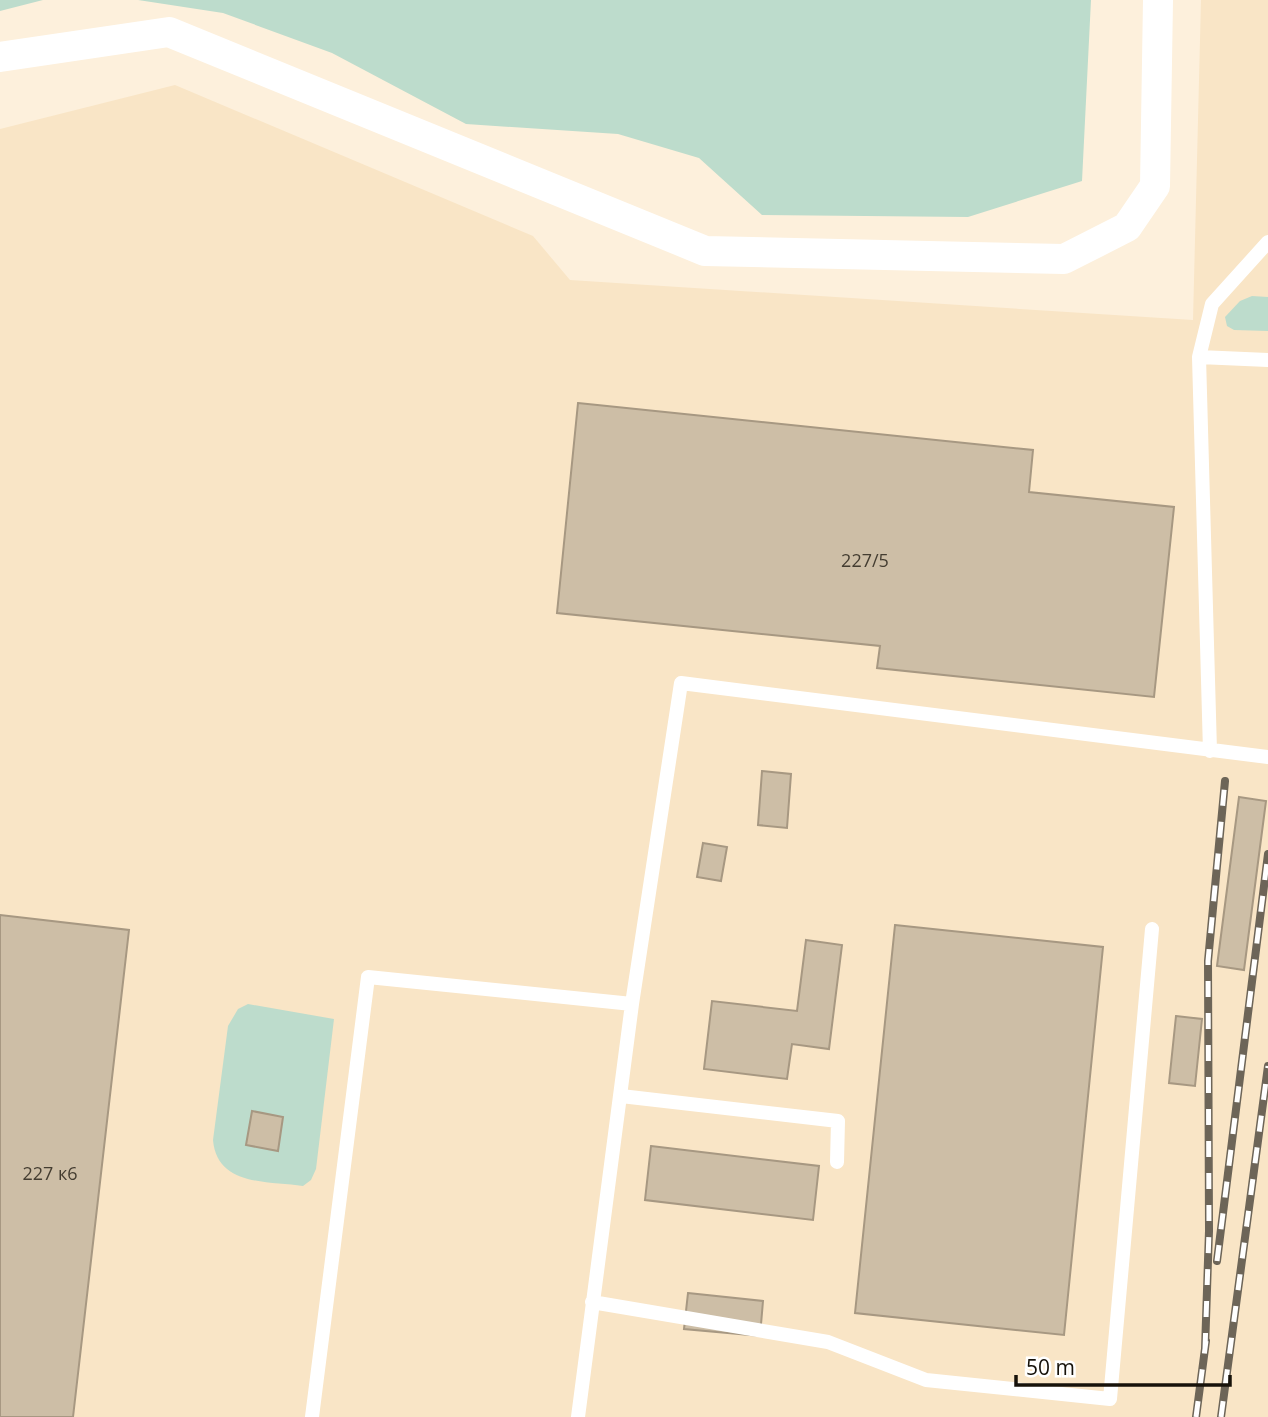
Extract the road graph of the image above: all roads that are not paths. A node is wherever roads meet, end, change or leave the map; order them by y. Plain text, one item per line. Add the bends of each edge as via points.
1 (1158, 0) edge
2 (0, 57) edge
3 (1268, 242) edge
4 (1199, 357) junction
5 (1268, 360) edge
6 (1210, 751) junction
7 (1268, 757) edge
8 (1152, 929) dead end
9 (632, 1004) junction
10 (621, 1096) junction
11 (837, 1162) dead end
12 (592, 1302) junction
13 (312, 1417) edge
14 (578, 1417) edge

1 - 2 street via 1156,186 1127,227 1064,259 705,250 169,32
3 - 4 lane via 1212,304
4 - 5 lane
4 - 6 lane
6 - 7 lane
6 - 9 lane via 681,683
8 - 12 lane via 1110,1399 926,1380 828,1342
9 - 10 lane
9 - 13 lane via 368,977
10 - 11 lane via 838,1121
10 - 12 lane
12 - 14 lane

